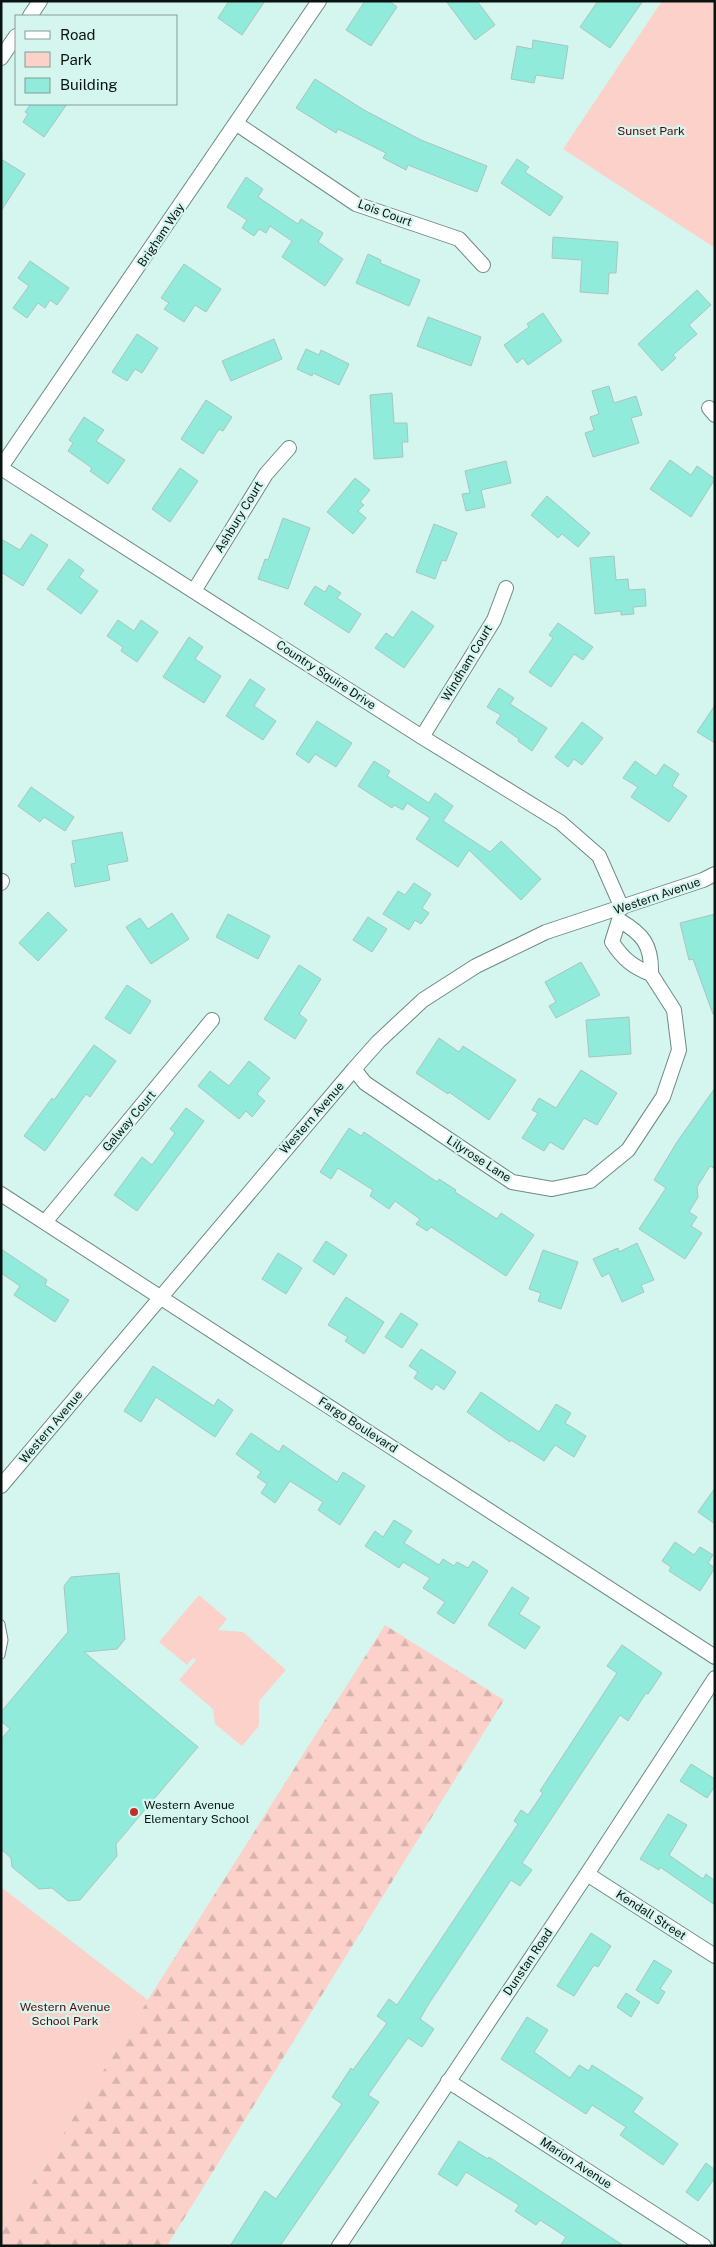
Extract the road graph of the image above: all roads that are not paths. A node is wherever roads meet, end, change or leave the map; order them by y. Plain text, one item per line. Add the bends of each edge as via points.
1 (40, 1) edge
2 (320, 1) edge
3 (31, 15) edge
4 (15, 37) edge
5 (1, 58) edge
6 (237, 124) junction
7 (483, 265) dead end
8 (289, 448) dead end
9 (1, 468) edge
10 (506, 588) dead end
11 (194, 591) junction
12 (422, 737) junction
13 (715, 874) edge
14 (618, 913) junction
15 (651, 974) junction
16 (212, 1020) dead end
17 (354, 1069) junction
18 (1, 1194) edge
19 (45, 1222) junction
20 (161, 1296) junction
21 (1, 1486) edge
22 (1, 1624) edge
23 (1, 1655) edge
24 (715, 1656) edge
25 (715, 1678) edge
26 (587, 1874) junction
27 (715, 1956) edge
28 (448, 2081) junction
29 (715, 2240) edge
30 (339, 2246) edge
31 (704, 2246) edge
32 (711, 2246) edge

1 - 3 street
2 - 6 street, Brigham Way
4 - 5 street
6 - 7 street, Lois Court via 356,204 459,239
6 - 9 street, Brigham Way
8 - 11 street, Ashbury Court via 266,474
9 - 11 street, Country Squire Drive
10 - 12 street, Windham Court via 494,620
11 - 12 street, Country Squire Drive
12 - 14 street, Country Squire Drive via 560,822 599,856
13 - 14 street, Western Avenue
14 - 15 street via 638,931 651,956
14 - 15 street via 612,942 634,968
14 - 17 street, Western Avenue via 546,932 476,966 423,1000
15 - 17 street, Lilyrose Lane via 674,1010 679,1050 663,1097 628,1150 590,1181 552,1189 512,1182 365,1083
16 - 19 street, Galway Court
17 - 20 street, Western Avenue
18 - 19 street, Fargo Boulevard
19 - 20 street, Fargo Boulevard
20 - 21 street, Western Avenue
20 - 24 street, Fargo Boulevard
22 - 23 lane via 4,1640
25 - 26 street, Dunstan Road
26 - 27 street, Kendall Street
26 - 28 street, Dunstan Road
28 - 30 street, Dunstan Road
28 - 31 street, Marion Avenue
29 - 32 street

